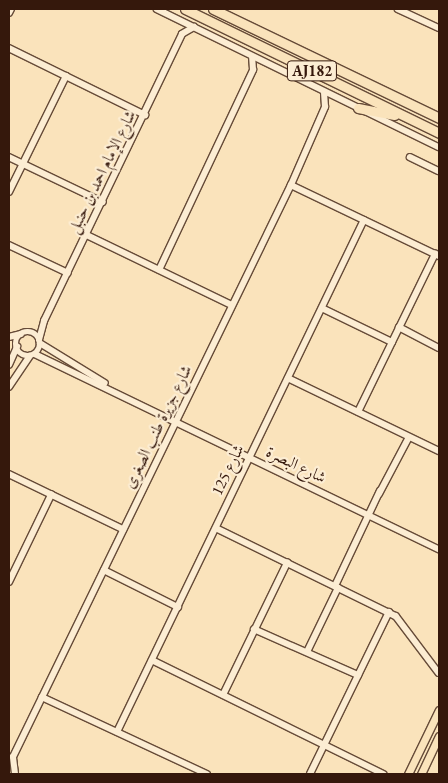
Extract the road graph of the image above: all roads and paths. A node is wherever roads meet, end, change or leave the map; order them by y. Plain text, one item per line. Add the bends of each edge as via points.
1 (11, 9) edge
2 (157, 9) edge
3 (185, 9) edge
4 (214, 9) edge
5 (398, 9) edge
6 (9, 14) edge
7 (180, 20) junction
8 (194, 27) junction
9 (439, 28) edge
10 (182, 34) junction
11 (9, 48) edge
12 (252, 57) junction
13 (264, 62) junction
14 (253, 70) junction
15 (66, 76) junction
16 (324, 92) junction
17 (337, 98) junction
18 (325, 107) junction
19 (358, 108) junction
20 (145, 114) junction
21 (403, 115) junction
22 (439, 118) edge
23 (439, 133) edge
24 (439, 147) edge
25 (9, 157) edge
26 (410, 157) dead end
27 (22, 164) junction
28 (439, 171) edge
29 (290, 185) junction
30 (9, 192) edge
31 (103, 202) junction
32 (364, 220) junction
33 (87, 236) junction
34 (9, 245) edge
35 (437, 255) edge
36 (159, 270) junction
37 (68, 273) junction
38 (232, 305) junction
39 (322, 308) junction
40 (44, 321) junction
41 (398, 329) junction
42 (25, 333) junction
43 (9, 338) edge
44 (40, 342) junction
45 (392, 342) junction
46 (17, 346) junction
47 (439, 348) edge
48 (32, 355) junction
49 (9, 365) edge
50 (288, 378) junction
51 (9, 387) edge
52 (115, 390) junction
53 (358, 412) junction
54 (176, 421) junction
55 (407, 436) junction
56 (439, 451) edge
57 (250, 457) junction
58 (9, 474) edge
59 (51, 494) junction
60 (368, 515) junction
61 (216, 528) junction
62 (124, 530) junction
63 (439, 549) edge
64 (287, 563) junction
65 (104, 570) junction
66 (9, 582) edge
67 (336, 587) junction
68 (178, 607) junction
69 (389, 612) junction
70 (255, 628) junction
71 (307, 652) junction
72 (152, 660) junction
73 (439, 673) edge
74 (357, 677) junction
75 (223, 695) junction
76 (42, 697) junction
77 (439, 710) edge
78 (117, 732) junction
79 (439, 736) edge
80 (324, 745) junction
81 (11, 760) edge
82 (193, 771) edge
83 (9, 772) edge
84 (15, 774) edge
85 (207, 774) edge
86 (310, 774) edge
87 (384, 774) edge
88 (408, 774) edge
89 (421, 774) edge

1 - 6 street
2 - 7 street
3 - 21 highway, AJ182
4 - 22 highway, AJ182
5 - 9 street
7 - 8 street
7 - 10 street
8 - 10 street
8 - 12 street
10 - 20 street, شارع الإمام احمد بن حنبل
11 - 15 street
12 - 13 street
12 - 14 street
13 - 14 street
13 - 16 street
14 - 36 street
15 - 20 street
15 - 27 street
16 - 17 street
16 - 18 street, شارع جزيرة طنب الصغرى
17 - 18 street, شارع جزيرة طنب الصغرى
17 - 19 street
18 - 29 street, شارع جزيرة طنب الصغرى
19 - 21 highway
19 - 24 street
20 - 31 street, شارع الإمام احمد بن حنبل
21 - 23 highway, AJ182
25 - 27 street
26 - 28 street
27 - 30 street
27 - 31 street
29 - 32 street
29 - 38 street, شارع جزيرة طنب الصغرى
31 - 33 street, شارع الإمام احمد بن حنبل
32 - 35 street
32 - 39 street, شارع 125
33 - 36 street
33 - 37 street, شارع الإمام احمد بن حنبل
34 - 37 street
35 - 41 street
36 - 38 street
37 - 40 street, شارع الإمام احمد بن حنبل
38 - 54 street, شارع جزيرة طنب الصغرى
39 - 45 street
39 - 50 street, شارع 125
40 - 42 street
40 - 44 street, شارع الإمام احمد بن حنبل
41 - 45 street
41 - 47 street
42 - 43 street
42 - 44 street, شارع البصرة
42 - 46 street
43 - 46 street
44 - 48 street, شارع الإمام احمد بن حنبل
44 - 52 street, شارع البصرة
45 - 53 street
46 - 48 street, شارع البصرة
46 - 49 street
48 - 51 street
48 - 52 street, شارع البصرة
50 - 53 street
50 - 57 street, شارع 125
52 - 54 street, شارع البصرة
53 - 55 street
54 - 57 street, شارع البصرة
54 - 62 street, شارع جزيرة طنب الصغرى
55 - 56 street
55 - 60 street
57 - 60 street, شارع البصرة
57 - 61 street, شارع 125
58 - 59 street
59 - 62 street
59 - 66 street
60 - 63 street, شارع البصرة
60 - 67 street
61 - 64 street
61 - 68 street, شارع 125
62 - 65 street, شارع جزيرة طنب الصغرى
64 - 67 street
64 - 70 street
65 - 68 street
65 - 76 street, شارع جزيرة طنب الصغرى
67 - 69 street
67 - 71 street
68 - 72 street, شارع 125
69 - 73 street via 402,621
69 - 74 street
70 - 71 street
70 - 75 street
71 - 74 street
72 - 75 street
72 - 78 street, شارع 125
74 - 80 street
75 - 80 street
76 - 78 street
76 - 81 street, شارع جزيرة طنب الصغرى
77 - 88 main road
78 - 82 street
79 - 89 main road
80 - 86 street
80 - 87 street
81 - 84 street, شارع جزيرة طنب الصغرى
82 - 85 street
83 - 84 street

